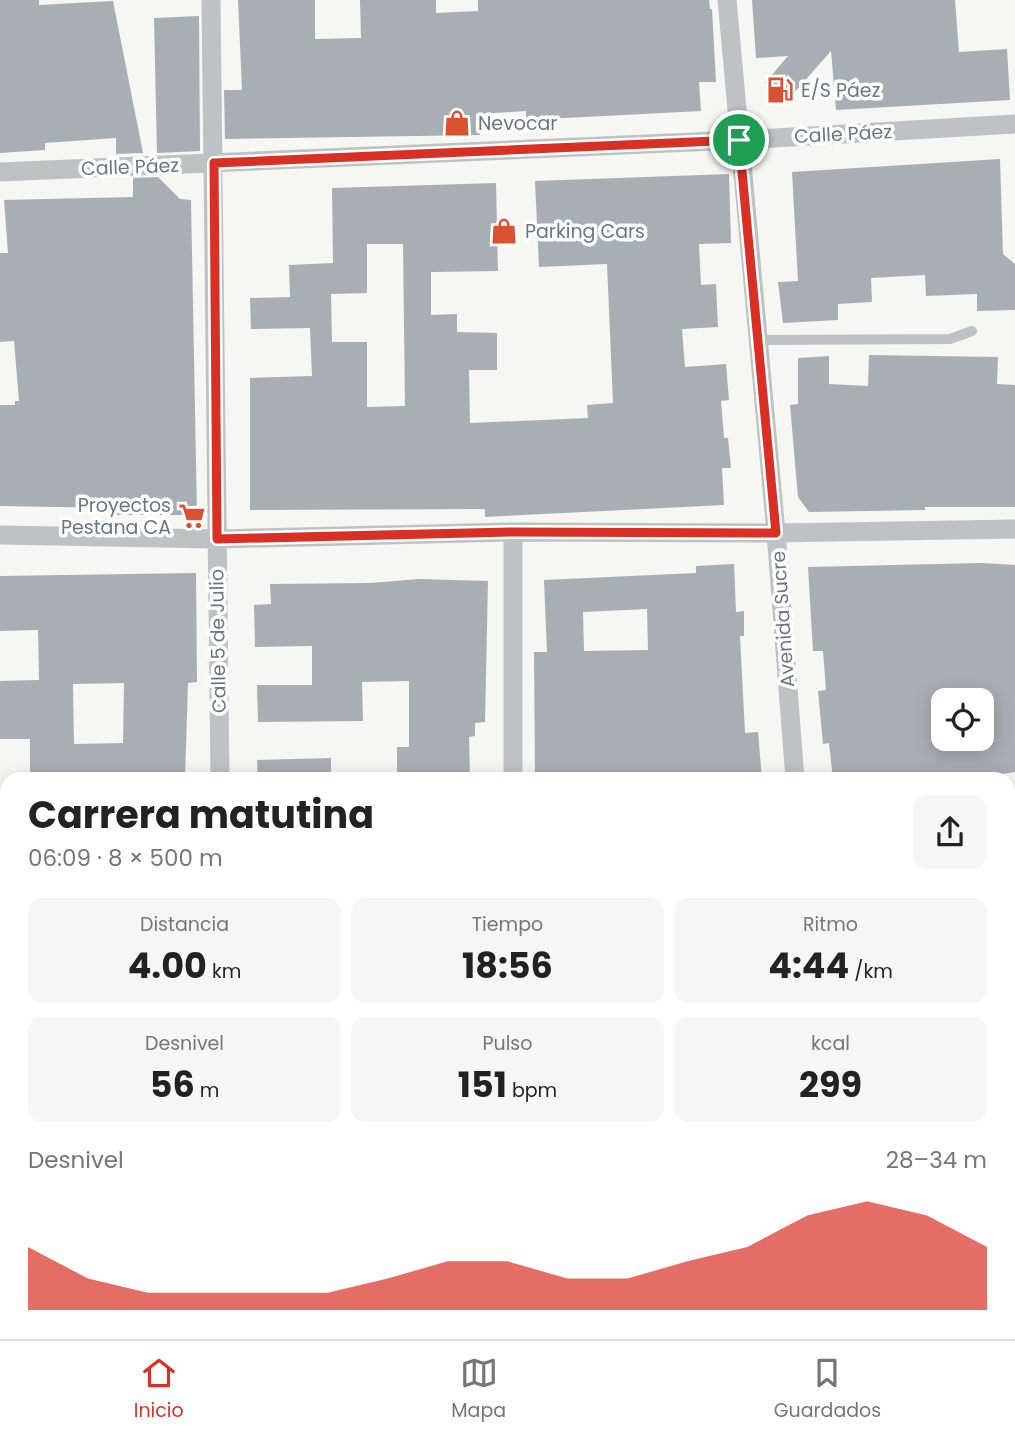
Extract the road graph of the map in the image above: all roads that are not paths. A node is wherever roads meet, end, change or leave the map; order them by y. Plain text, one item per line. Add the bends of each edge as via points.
1 (211, 0) edge
2 (727, 0) edge
3 (1015, 124) edge
4 (739, 140) junction
5 (214, 163) junction
6 (0, 172) edge
7 (972, 331) dead end
8 (758, 340) junction
9 (1015, 529) edge
10 (513, 532) junction
11 (776, 533) junction
12 (0, 535) edge
13 (217, 539) junction
14 (220, 772) edge
15 (513, 772) edge
16 (794, 772) edge

1 - 5 street, Calle 5 de Julio
2 - 4 street, Avenida Sucre
3 - 4 street, Calle Páez
4 - 5 street, Calle Páez
4 - 8 street, Avenida Sucre
5 - 6 street, Calle Páez
5 - 13 street, Calle 5 de Julio
7 - 8 lane via 950,339
8 - 11 street, Avenida Sucre
9 - 11 street
10 - 11 street
10 - 13 street
10 - 15 street
11 - 16 street, Avenida Sucre
12 - 13 street
13 - 14 street, Calle 5 de Julio

